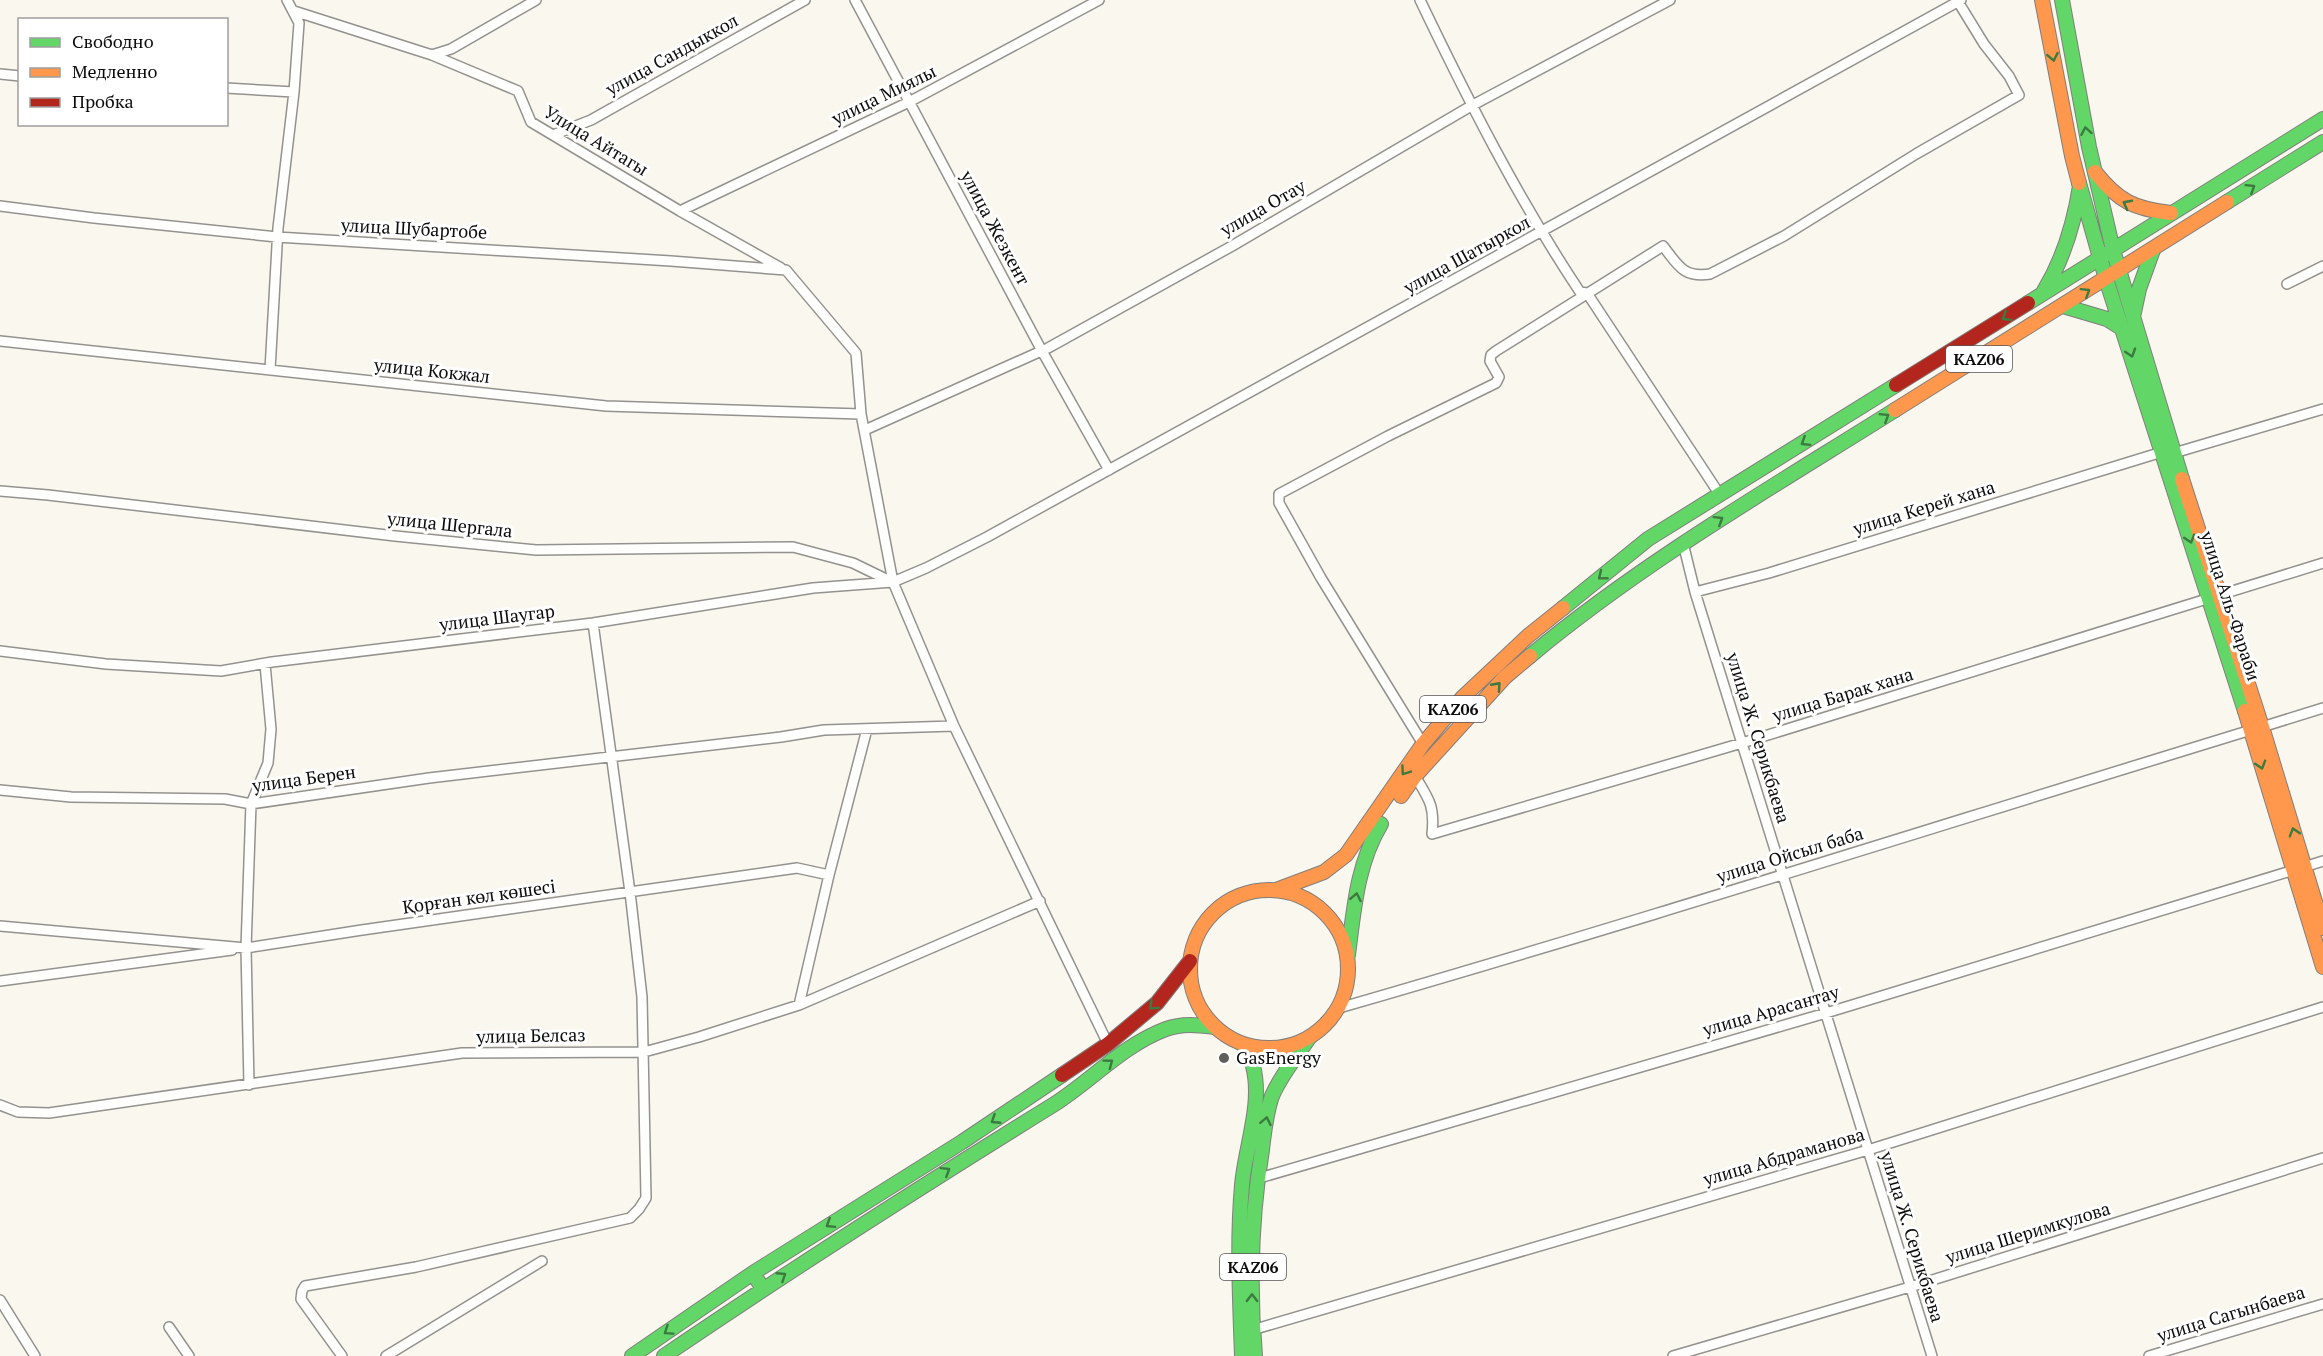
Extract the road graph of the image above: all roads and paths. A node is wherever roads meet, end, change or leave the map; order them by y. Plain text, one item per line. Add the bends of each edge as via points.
1 (287, 0) edge
2 (536, 0) edge
3 (805, 0) edge
4 (855, 0) edge
5 (1099, 0) edge
6 (1420, 0) edge
7 (1670, 0) edge
8 (2042, 0) edge
9 (2062, 0) edge
10 (1959, 1) edge
11 (294, 11) junction
12 (432, 55) junction
13 (0, 74) edge
14 (18, 76) edge
15 (228, 88) edge
16 (294, 92) junction
17 (909, 102) junction
18 (1471, 106) junction
19 (2323, 119) edge
20 (553, 135) junction
21 (2323, 142) edge
22 (2095, 172) junction
23 (2080, 186) junction
24 (0, 206) edge
25 (680, 211) junction
26 (2171, 213) junction
27 (1541, 233) junction
28 (278, 237) junction
29 (2152, 250) junction
30 (2107, 253) junction
31 (2323, 266) edge
32 (786, 270) junction
33 (2119, 270) junction
34 (2106, 279) junction
35 (2287, 284) dead end
36 (1587, 293) junction
37 (2041, 295) junction
38 (2062, 306) junction
39 (2128, 324) junction
40 (0, 341) edge
41 (1042, 351) junction
42 (270, 370) junction
43 (2323, 409) edge
44 (861, 414) junction
45 (865, 430) junction
46 (2168, 453) junction
47 (1109, 470) junction
48 (0, 491) edge
49 (1720, 495) junction
50 (987, 537) joint
51 (1683, 543) junction
52 (2323, 563) edge
53 (892, 582) junction
54 (1695, 592) junction
55 (2214, 598) junction
56 (593, 623) junction
57 (0, 651) edge
58 (265, 664) junction
59 (2323, 708) edge
60 (954, 726) junction
61 (2256, 728) junction
62 (867, 729) junction
63 (1742, 743) junction
64 (1423, 744) junction
65 (612, 758) junction
66 (1415, 776) junction
67 (0, 790) edge
68 (251, 804) junction
69 (2323, 861) edge
70 (2299, 868) junction
71 (1783, 874) junction
72 (829, 875) junction
73 (1276, 890) junction
74 (630, 892) junction
75 (1040, 901) junction
76 (0, 926) edge
77 (2323, 928) edge
78 (246, 948) junction
79 (1348, 955) junction
80 (1190, 961) junction
81 (2323, 967) edge
82 (0, 981) edge
83 (799, 1005) junction
84 (2323, 1007) edge
85 (1339, 1008) junction
86 (1826, 1013) junction
87 (1215, 1027) junction
88 (1309, 1038) junction
89 (1108, 1044) junction
90 (1244, 1045) junction
91 (644, 1052) junction
92 (249, 1085) junction
93 (0, 1105) edge
94 (1868, 1150) junction
95 (2323, 1158) edge
96 (1256, 1179) junction
97 (542, 1261) dead end
98 (753, 1273) junction
99 (1910, 1287) junction
100 (763, 1289) junction
101 (0, 1300) edge
102 (2323, 1304) edge
103 (170, 1327) dead end
104 (1252, 1330) junction
105 (35, 1356) edge
106 (189, 1356) edge
107 (342, 1356) edge
108 (386, 1356) edge
109 (632, 1356) edge
110 (664, 1356) edge
111 (1242, 1356) edge
112 (1255, 1356) edge
113 (1673, 1356) edge
114 (1932, 1356) edge
115 (2149, 1356) edge

1 - 11 street
2 - 12 street via 451,49
3 - 20 street, улица Сандыккол via 591,120
4 - 17 street, улица Жезкент
5 - 17 street, улица Миялы
6 - 18 street
7 - 18 street, улица Отау
8 -> 23 main road
22 -> 9 main road
10 - 27 street, улица Шатыркол
10 - 36 street via 2019,95 1784,236 1710,274 1696,276 1684,272 1663,246
11 - 12 street, Улица Айтагы
11 - 16 street via 299,23
12 - 20 street, Улица Айтагы via 518,91 531,122
13 - 14 street
15 - 16 street
16 - 28 street
17 - 25 street, улица Миялы
17 - 41 street, улица Жезкент
18 - 27 street
18 - 41 street, улица Отау via 1212,258
19 - 26 main road, KАZ06
20 - 25 street, Улица Айтагы
29 -> 21 main road, KАZ06
26 -> 22 main road via 2141,210 2124,203
22 - 30 main road
23 - 30 main road
23 - 37 main road via 2070,240
24 - 28 street, улица Шубартобе
25 - 32 street, Улица Айтагы
26 - 30 main road, KАZ06
27 - 36 street via 1580,292
27 - 47 street, улица Шатыркол
28 - 32 street, улица Шубартобе
28 - 42 street
29 - 33 main road, KАZ06
29 - 39 main road
30 - 33 main road, улица Аль-Фараби
30 - 34 main road, улица Аль-Фараби
30 - 37 main road, KАZ06
31 - 35 street
32 - 44 street via 856,353
33 - 34 main road, KАZ06
33 - 39 main road, улица Аль-Фараби
38 -> 34 main road, KАZ06
34 - 39 main road, улица Аль-Фараби
36 - 49 street
36 - 64 street via 1491,355 1499,377 1496,384 1279,494 1279,503 1321,578
37 -> 49 main road, KАZ06
38 - 39 main road
51 -> 38 main road, KАZ06
39 - 46 main road, улица Аль-Фараби
40 - 42 street, улица Кокжал
41 - 45 street, улица Отау
41 - 47 street, улица Жезкент
42 - 44 street, улица Кокжал via 606,406
43 - 46 street, улица Керей хана
44 - 45 street
45 - 53 street
46 - 54 street, улица Керей хана
46 - 55 main road, улица Аль-Фараби
47 - 50 street, улица Шатыркол
48 - 53 street, улица Шергала via 536,550 793,547 853,563
49 -> 64 main road, KАZ06 via 1648,539 1528,636 1463,697
50 - 53 street, улица Шаугар
51 - 54 street, улица Ж. Серикбаева
66 -> 51 main road, KАZ06 via 1504,678 1579,615
52 - 55 street, улица Барак хана
53 - 56 street, улица Шаугар via 813,588
53 - 60 street
54 - 63 street, улица Ж. Серикбаева
55 - 61 main road, улица Аль-Фараби
55 - 63 street, улица Барак хана
56 - 58 street, улица Шаугар
56 - 65 street
57 - 58 street, улица Шаугар via 106,664 220,671
58 - 68 street via 271,729 268,764
59 - 61 street, улица Ойсыл баба
60 - 62 street, улица Берен
60 - 75 street
61 - 70 main road, улица Аль-Фараби
61 - 71 street, улица Ойсыл баба
62 - 65 street, улица Берен via 824,730
62 - 72 street
63 - 66 street, улица Барак хана via 1432,834 1434,815
63 - 71 street, улица Ж. Серикбаева
64 -> 73 main road, KАZ06 via 1346,855 1324,872
65 - 68 street, улица Берен via 429,778
65 - 74 street
79 -> 66 main road, KАZ06 via 1354,901 1368,847
67 - 68 street, улица Берен via 71,797 225,799
68 - 78 street
69 - 70 street, улица Арасантау
70 - 77 main road, улица Аль-Фараби
70 - 81 main road, улица Аль-Фараби
70 - 86 street, улица Арасантау
71 - 85 street, улица Ойсыл баба via 1562,944
71 - 86 street, улица Ж. Серикбаева
72 - 74 street, Қорған көл көшесі via 797,868
72 - 83 street
73 - 79 main road, KАZ06 via 1301,896 1323,910 1339,930
73 - 80 main road, KАZ06 via 1252,891 1228,900 1209,916 1196,937
74 - 78 street, Қорған көл көшесі
74 - 91 street
75 - 83 street, улица Белсаз
75 - 89 street
76 - 78 street, Қорған көл көшесі
78 - 82 street
78 - 92 street
79 - 85 main road, KАZ06 via 1348,982
80 - 87 main road, KАZ06 via 1191,985 1200,1008
80 -> 89 main road via 1157,1004
83 - 91 street, улица Белсаз
84 - 94 street, улица Абдраманова
85 - 88 main road, KАZ06 via 1326,1026
86 - 94 street, улица Ж. Серикбаева
86 - 96 street, улица Арасантау
87 - 90 main road, KАZ06
100 -> 87 main road via 1059,1101 1136,1043 1185,1024
88 - 90 main road, KАZ06 via 1288,1047
96 -> 88 main road, KАZ06 via 1274,1093
89 -> 98 main road via 962,1142
90 - 111 main road, KАZ06 via 1255,1084 1242,1185
91 - 92 street, улица Белсаз via 462,1053
91 - 107 street via 646,1198 639,1209 630,1218 428,1265 305,1286 301,1299
92 - 93 street, улица Белсаз via 49,1113 18,1112
94 - 99 street, улица Ж. Серикбаева
94 - 104 street, улица Абдраманова
95 - 99 street, улица Шеримкулова
104 -> 96 main road, KАZ06
97 - 108 street
98 - 100 main road
98 -> 109 main road
99 - 113 street, улица Шеримкулова
99 - 114 street, улица Ж. Серикбаева
100 - 110 main road
101 - 105 street
102 - 115 street, улица Сагынбаева
103 - 106 street
104 - 112 main road, KАZ06

